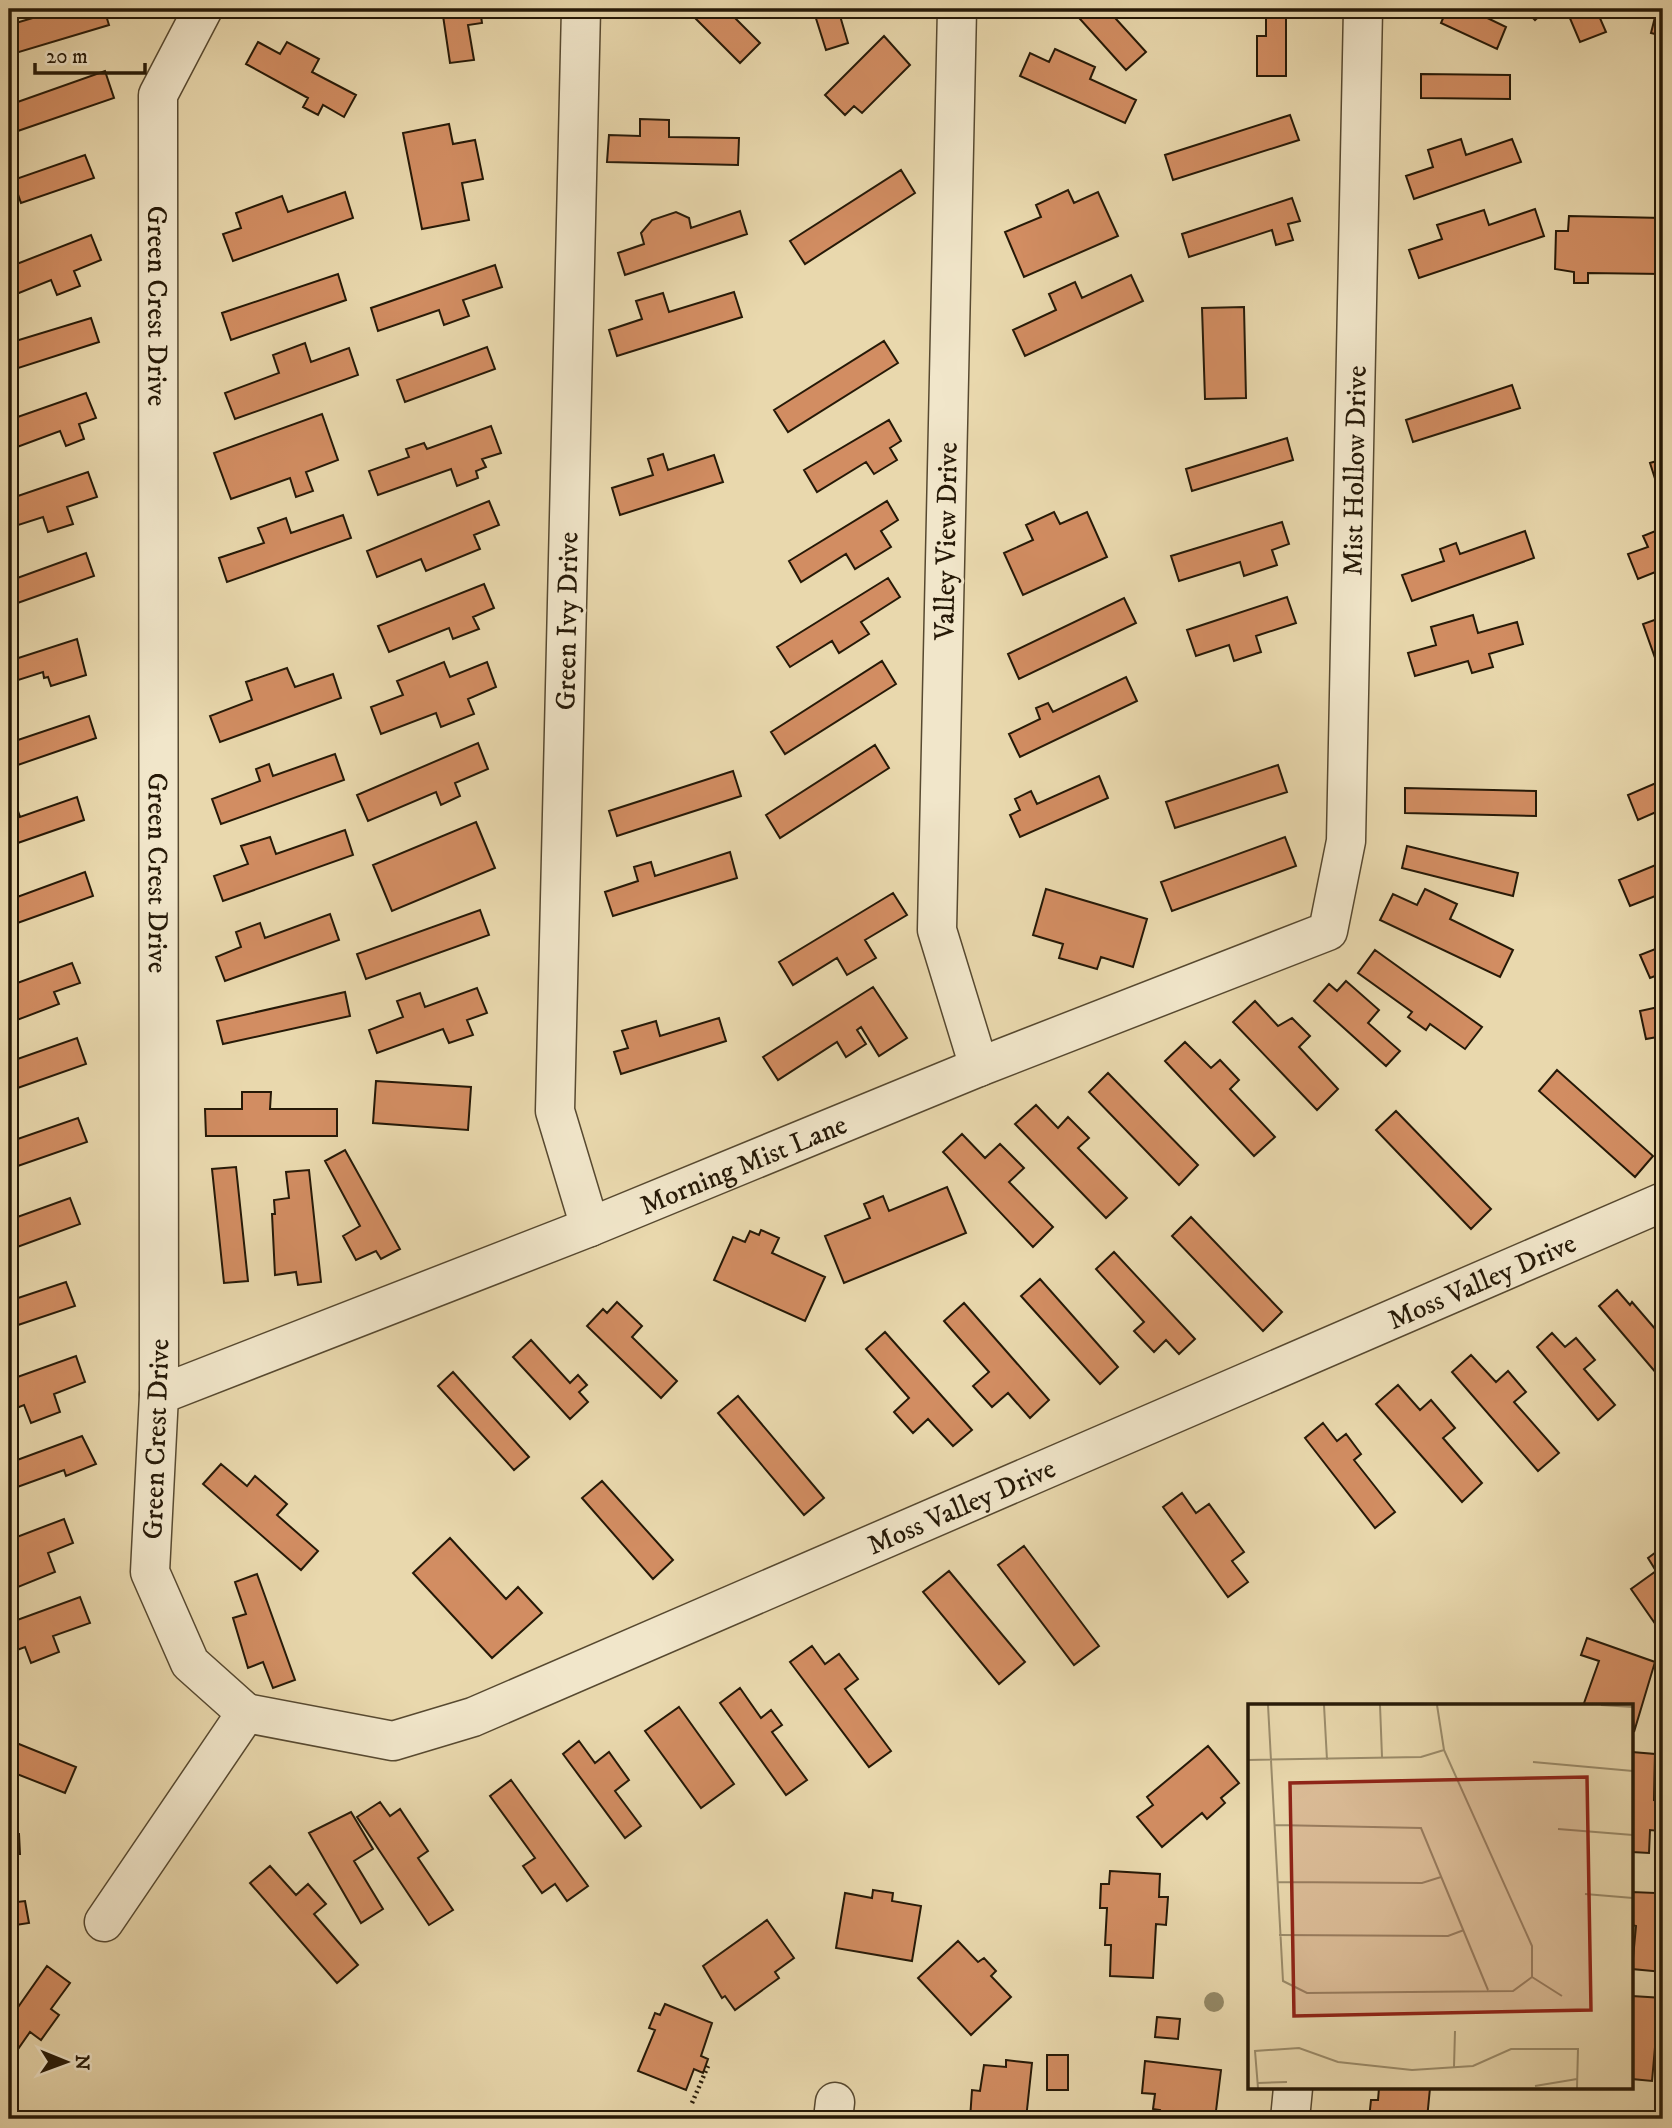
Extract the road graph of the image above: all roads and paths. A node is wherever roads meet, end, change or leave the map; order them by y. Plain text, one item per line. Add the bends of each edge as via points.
1 (203, 9) edge
2 (581, 9) edge
3 (957, 9) edge
4 (1363, 9) edge
5 (1328, 931) joint
6 (979, 1067) junction
7 (1663, 1202) edge
8 (590, 1227) junction
9 (159, 1395) junction
10 (246, 1713) junction
11 (104, 1922) dead end
12 (708, 2066) dead end
13 (1293, 2090) edge
14 (692, 2103) dead end
15 (1290, 2119) edge

1 - 9 street, Green Crest Drive via 158,95
2 - 8 street, Green Ivy Drive via 555,1111
3 - 6 street, Valley View Drive via 937,930
4 - 5 street, Mist Hollow Drive via 1346,841
5 - 6 street, Morning Mist Lane
6 - 8 street, Morning Mist Lane
7 - 10 street, Moss Valley Drive via 473,1717 393,1741
8 - 9 street, Morning Mist Lane
9 - 10 street, Green Crest Drive via 150,1572 190,1663
10 - 11 street
12 - 14 path
13 - 15 street

